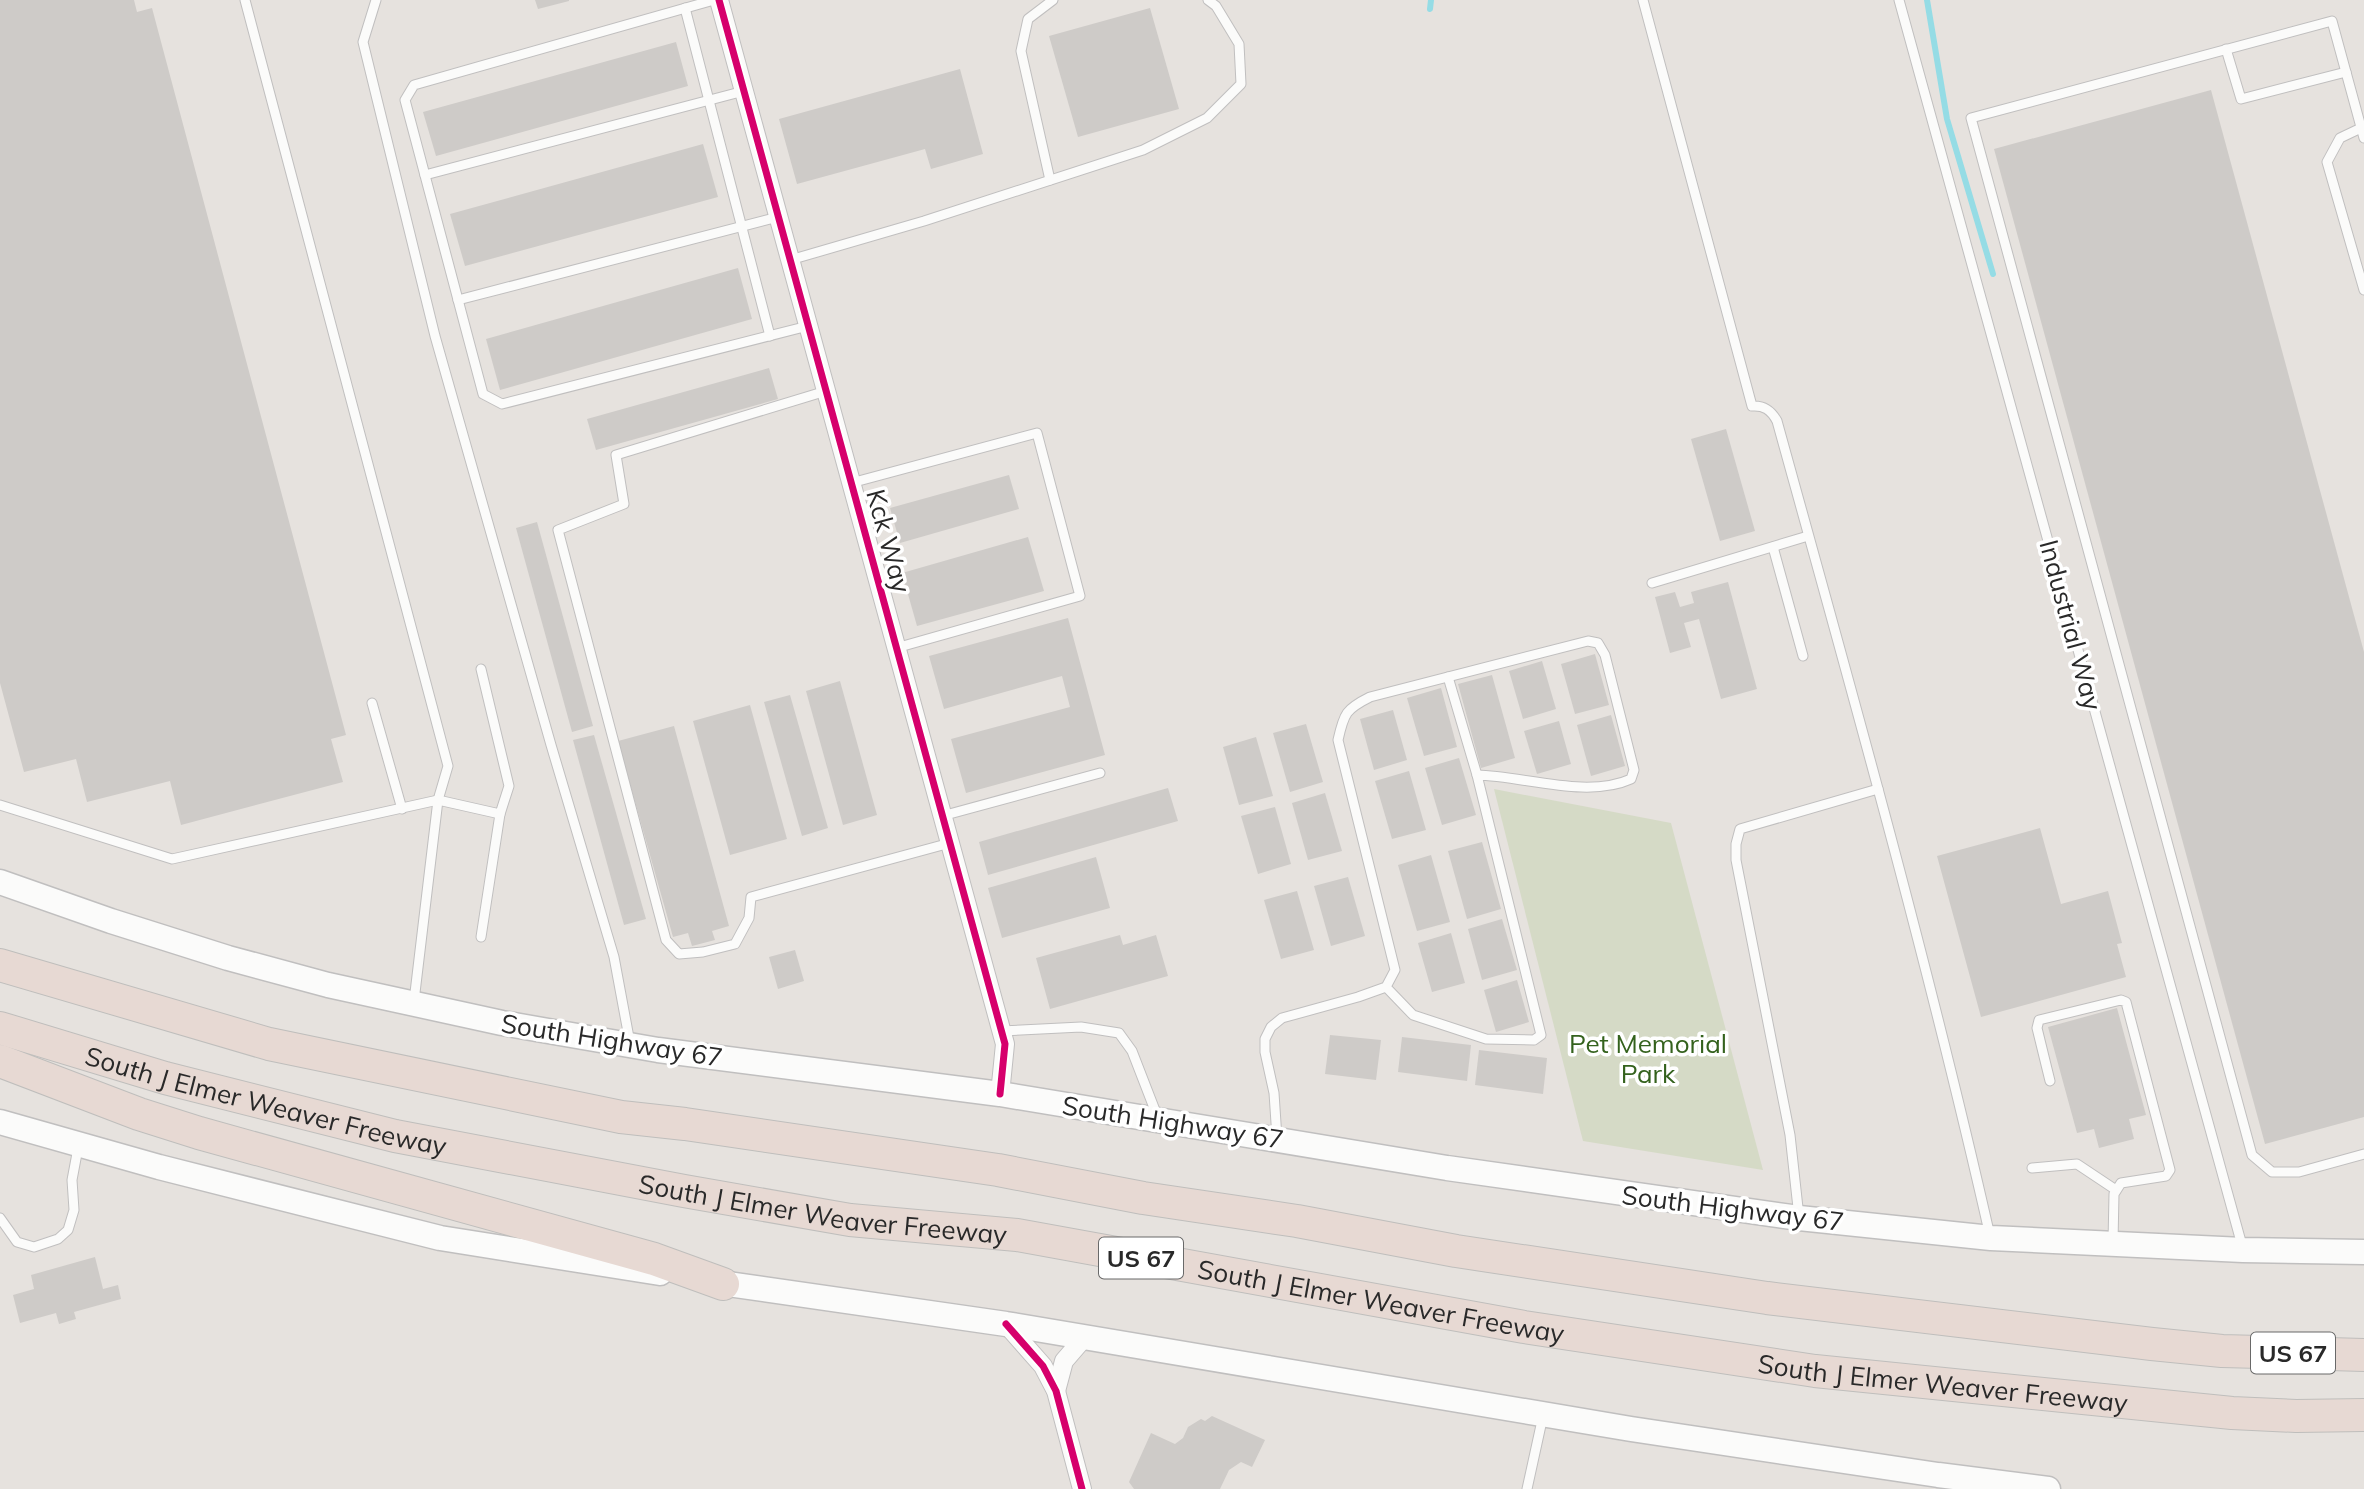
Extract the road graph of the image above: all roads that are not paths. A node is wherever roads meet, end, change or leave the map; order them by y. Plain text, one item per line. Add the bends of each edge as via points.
1 (245, 0) edge
2 (376, 0) edge
3 (717, 0) edge
4 (1053, 0) edge
5 (1208, 0) edge
6 (1643, 0) edge
7 (1899, 0) edge
8 (685, 8) junction
9 (2226, 49) junction
10 (2346, 72) junction
11 (744, 91) junction
12 (709, 100) junction
13 (2363, 133) edge
14 (425, 175) junction
15 (1050, 180) junction
16 (778, 217) junction
17 (743, 226) junction
18 (790, 260) junction
19 (2364, 290) edge
20 (458, 300) junction
21 (808, 326) junction
22 (770, 336) junction
23 (826, 391) junction
24 (851, 484) junction
25 (1808, 536) junction
26 (1773, 547) junction
27 (1652, 583) dead end
28 (896, 648) junction
29 (1803, 656) dead end
30 (481, 669) dead end
31 (1448, 677) junction
32 (372, 704) dead end
33 (1100, 773) dead end
34 (1477, 775) junction
35 (1878, 789) junction
36 (438, 800) junction
37 (0, 805) edge
38 (402, 809) junction
39 (500, 814) junction
40 (943, 816) junction
41 (950, 843) junction
42 (0, 882) edge
43 (481, 937) dead end
44 (0, 965) edge
45 (1386, 987) junction
46 (413, 1004) junction
47 (0, 1028) edge
48 (1001, 1031) junction
49 (631, 1045) junction
50 (0, 1061) edge
51 (2050, 1081) dead end
52 (1000, 1094) junction
53 (1159, 1120) junction
54 (0, 1122) edge
55 (1277, 1140) junction
56 (78, 1144) junction
57 (2364, 1154) edge
58 (2032, 1168) dead end
59 (2116, 1190) junction
60 (0, 1218) edge
61 (1799, 1218) junction
62 (1991, 1238) junction
63 (2113, 1244) junction
64 (2243, 1250) junction
65 (2364, 1252) edge
66 (723, 1283) junction
67 (1006, 1324) junction
68 (2364, 1335) edge
69 (1083, 1339) junction
70 (2222, 1351) junction
71 (2364, 1355) edge
72 (1056, 1391) junction
73 (1543, 1414) junction
74 (2364, 1415) edge
75 (2296, 1416) junction
76 (2364, 1437) edge
77 (1082, 1489) edge
78 (1527, 1489) edge
79 (2048, 1489) edge

1 - 36 lane via 448,766
2 - 49 lane via 363,42 366,55 435,336 614,957
3 - 8 lane
3 - 11 street, Kck Way
4 - 15 lane via 1028,19 1021,51
5 - 15 lane via 1239,44 1241,84 1208,118 1143,150
6 - 25 lane via 1752,406 1772,412 1777,421
7 - 64 lane, Industrial Way
8 - 12 lane
8 - 14 lane via 414,85 405,100
9 - 10 lane via 2241,99
9 - 10 lane via 2332,21
9 - 57 lane via 1971,118 2252,1155 2272,1172 2299,1172
10 - 13 lane
11 - 12 lane
11 - 16 street, Kck Way
12 - 14 lane
12 - 17 lane
13 - 19 lane via 2340,138 2326,162
14 - 20 lane
15 - 18 lane
16 - 17 lane
16 - 18 street, Kck Way
17 - 20 lane
17 - 22 lane
18 - 21 street, Kck Way
20 - 22 lane via 483,394 502,404
21 - 22 lane
21 - 23 street, Kck Way
23 - 24 street, Kck Way
23 - 41 lane via 616,455 624,504 558,530 666,940 679,954 735,944 749,918 751,897
24 - 28 street, Kck Way
24 - 28 lane via 1037,433 1080,596
25 - 26 lane
25 - 35 lane
26 - 27 lane
26 - 29 lane
28 - 40 street, Kck Way
30 - 39 lane via 509,786
31 - 34 lane
31 - 34 lane via 1588,641 1598,643 1634,770 1631,779 1623,782 1586,787
31 - 45 lane via 1370,697 1351,707 1338,740 1395,970
32 - 38 lane
33 - 40 lane
34 - 45 lane via 1541,1035 1534,1040 1486,1039 1413,1015
35 - 61 lane via 1740,829 1736,844 1790,1135
35 - 62 lane via 1956,1084
36 - 38 lane
36 - 39 lane
36 - 46 lane
37 - 38 lane via 172,859
39 - 43 lane
40 - 41 street, Kck Way
41 - 48 street, Kck Way
42 - 46 main road, South Highway 67 via 228,958
44 - 70 highway, South J Elmer Weaver Freeway / US 67 via 269,1044 621,1117 998,1170 1456,1251 1767,1298
45 - 55 lane via 1282,1018 1271,1027 1265,1052
46 - 49 main road, South Highway 67
47 - 75 highway, South J Elmer Weaver Freeway / US 67 via 165,1078 395,1136 850,1220 1017,1235 1524,1326 1815,1371
48 - 52 street, Kck Way via 1005,1044
48 - 53 lane via 1081,1027 1119,1033 1132,1051
49 - 52 main road, South Highway 67
50 - 66 highway via 199,1133 654,1259
51 - 59 lane via 2039,1020 2126,1002 2170,1170 2166,1176 2121,1183
52 - 53 main road, South Highway 67
53 - 55 main road, South Highway 67
54 - 56 main road
55 - 61 main road, South Highway 67
56 - 60 lane via 72,1180 74,1210 68,1230 58,1239 34,1247 17,1242
56 - 66 main road via 440,1238
58 - 59 lane via 2077,1164
59 - 63 lane
61 - 62 main road, South Highway 67
62 - 63 main road, South Highway 67
63 - 64 main road, South Highway 67
64 - 65 main road, South Highway 67
66 - 67 main road
67 - 69 main road
67 - 72 street via 1043,1366
68 - 70 highway
69 - 72 street via 1064,1361
69 - 73 main road
70 - 71 highway, South J Elmer Weaver Freeway / US 67
72 - 77 street
73 - 78 lane
73 - 79 main road
74 - 75 highway, South J Elmer Weaver Freeway / US 67
75 - 76 highway

